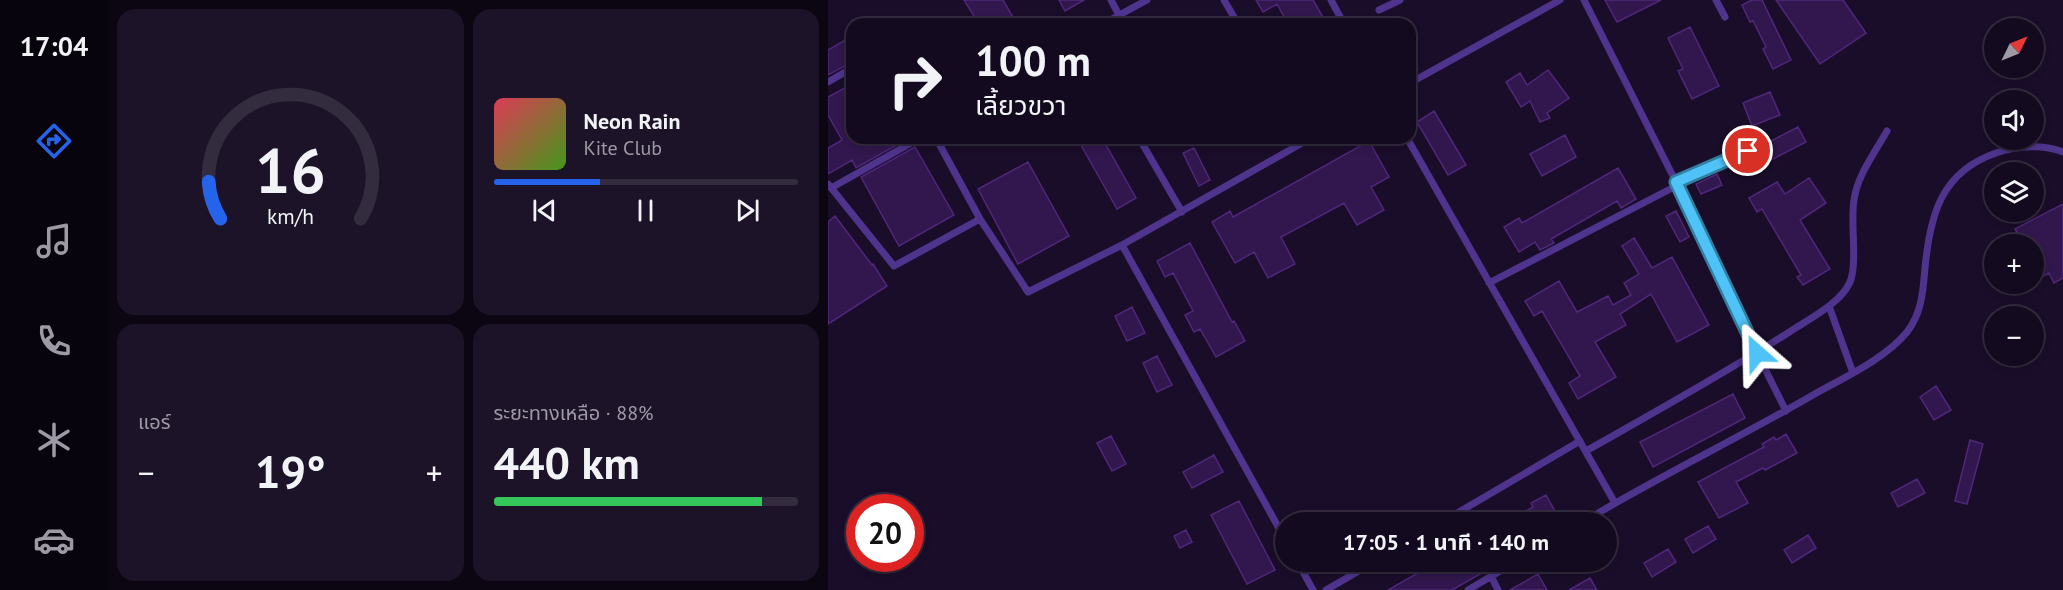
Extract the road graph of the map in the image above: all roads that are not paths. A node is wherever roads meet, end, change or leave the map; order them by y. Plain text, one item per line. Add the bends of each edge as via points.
1 (1112, 0) edge
2 (1147, 0) edge
3 (1224, 0) edge
4 (1331, 0) edge
5 (1400, 0) edge
6 (1560, 0) edge
7 (1584, 0) edge
8 (1716, 0) edge
9 (1379, 10) dead end
10 (1119, 15) junction
11 (1725, 16) dead end
12 (1114, 18) edge
13 (1234, 18) edge
14 (1341, 18) edge
15 (846, 72) edge
16 (1416, 80) edge
17 (828, 82) edge
18 (1887, 131) dead end
19 (909, 144) edge
20 (939, 144) edge
21 (1142, 144) edge
22 (1298, 144) edge
23 (1410, 144) edge
24 (1748, 151) dead end
25 (2063, 152) edge
26 (1677, 183) junction
27 (830, 186) edge
28 (1182, 212) junction
29 (980, 219) junction
30 (1122, 245) junction
31 (1489, 283) junction
32 (1829, 306) junction
33 (1757, 353) junction
34 (1853, 373) junction
35 (1786, 411) junction
36 (1580, 441) junction
37 (1586, 451) junction
38 (1615, 503) junction
39 (1459, 512) edge
40 (1600, 512) edge
41 (1275, 521) edge
42 (1303, 572) edge
43 (1357, 572) edge
44 (1498, 572) edge
45 (1491, 576) junction
46 (1313, 590) edge
47 (1326, 590) edge
48 (1468, 590) edge
49 (1498, 590) edge

1 - 10 lane
2 - 10 lane
3 - 13 lane
4 - 14 lane
5 - 9 lane
6 - 16 lane
7 - 26 lane
8 - 11 lane
10 - 12 lane
15 - 17 lane
18 - 32 lane via 1854,198 1851,279
19 - 27 lane
20 - 29 lane
21 - 28 lane
22 - 28 lane
23 - 31 lane
24 - 26 lane
25 - 34 lane via 2025,147 2001,152 1979,160 1953,180 1934,216 1916,319 1898,342
26 - 31 lane
26 - 33 lane
27 - 29 lane via 894,266
28 - 30 lane
29 - 30 lane via 1028,292
30 - 41 lane
31 - 36 lane
32 - 33 lane
32 - 34 lane
33 - 35 lane
33 - 37 lane
34 - 35 lane
35 - 38 lane
36 - 37 lane
36 - 39 lane
37 - 38 lane
38 - 40 lane
42 - 46 lane
43 - 47 lane
44 - 45 lane
45 - 48 lane
45 - 49 lane

